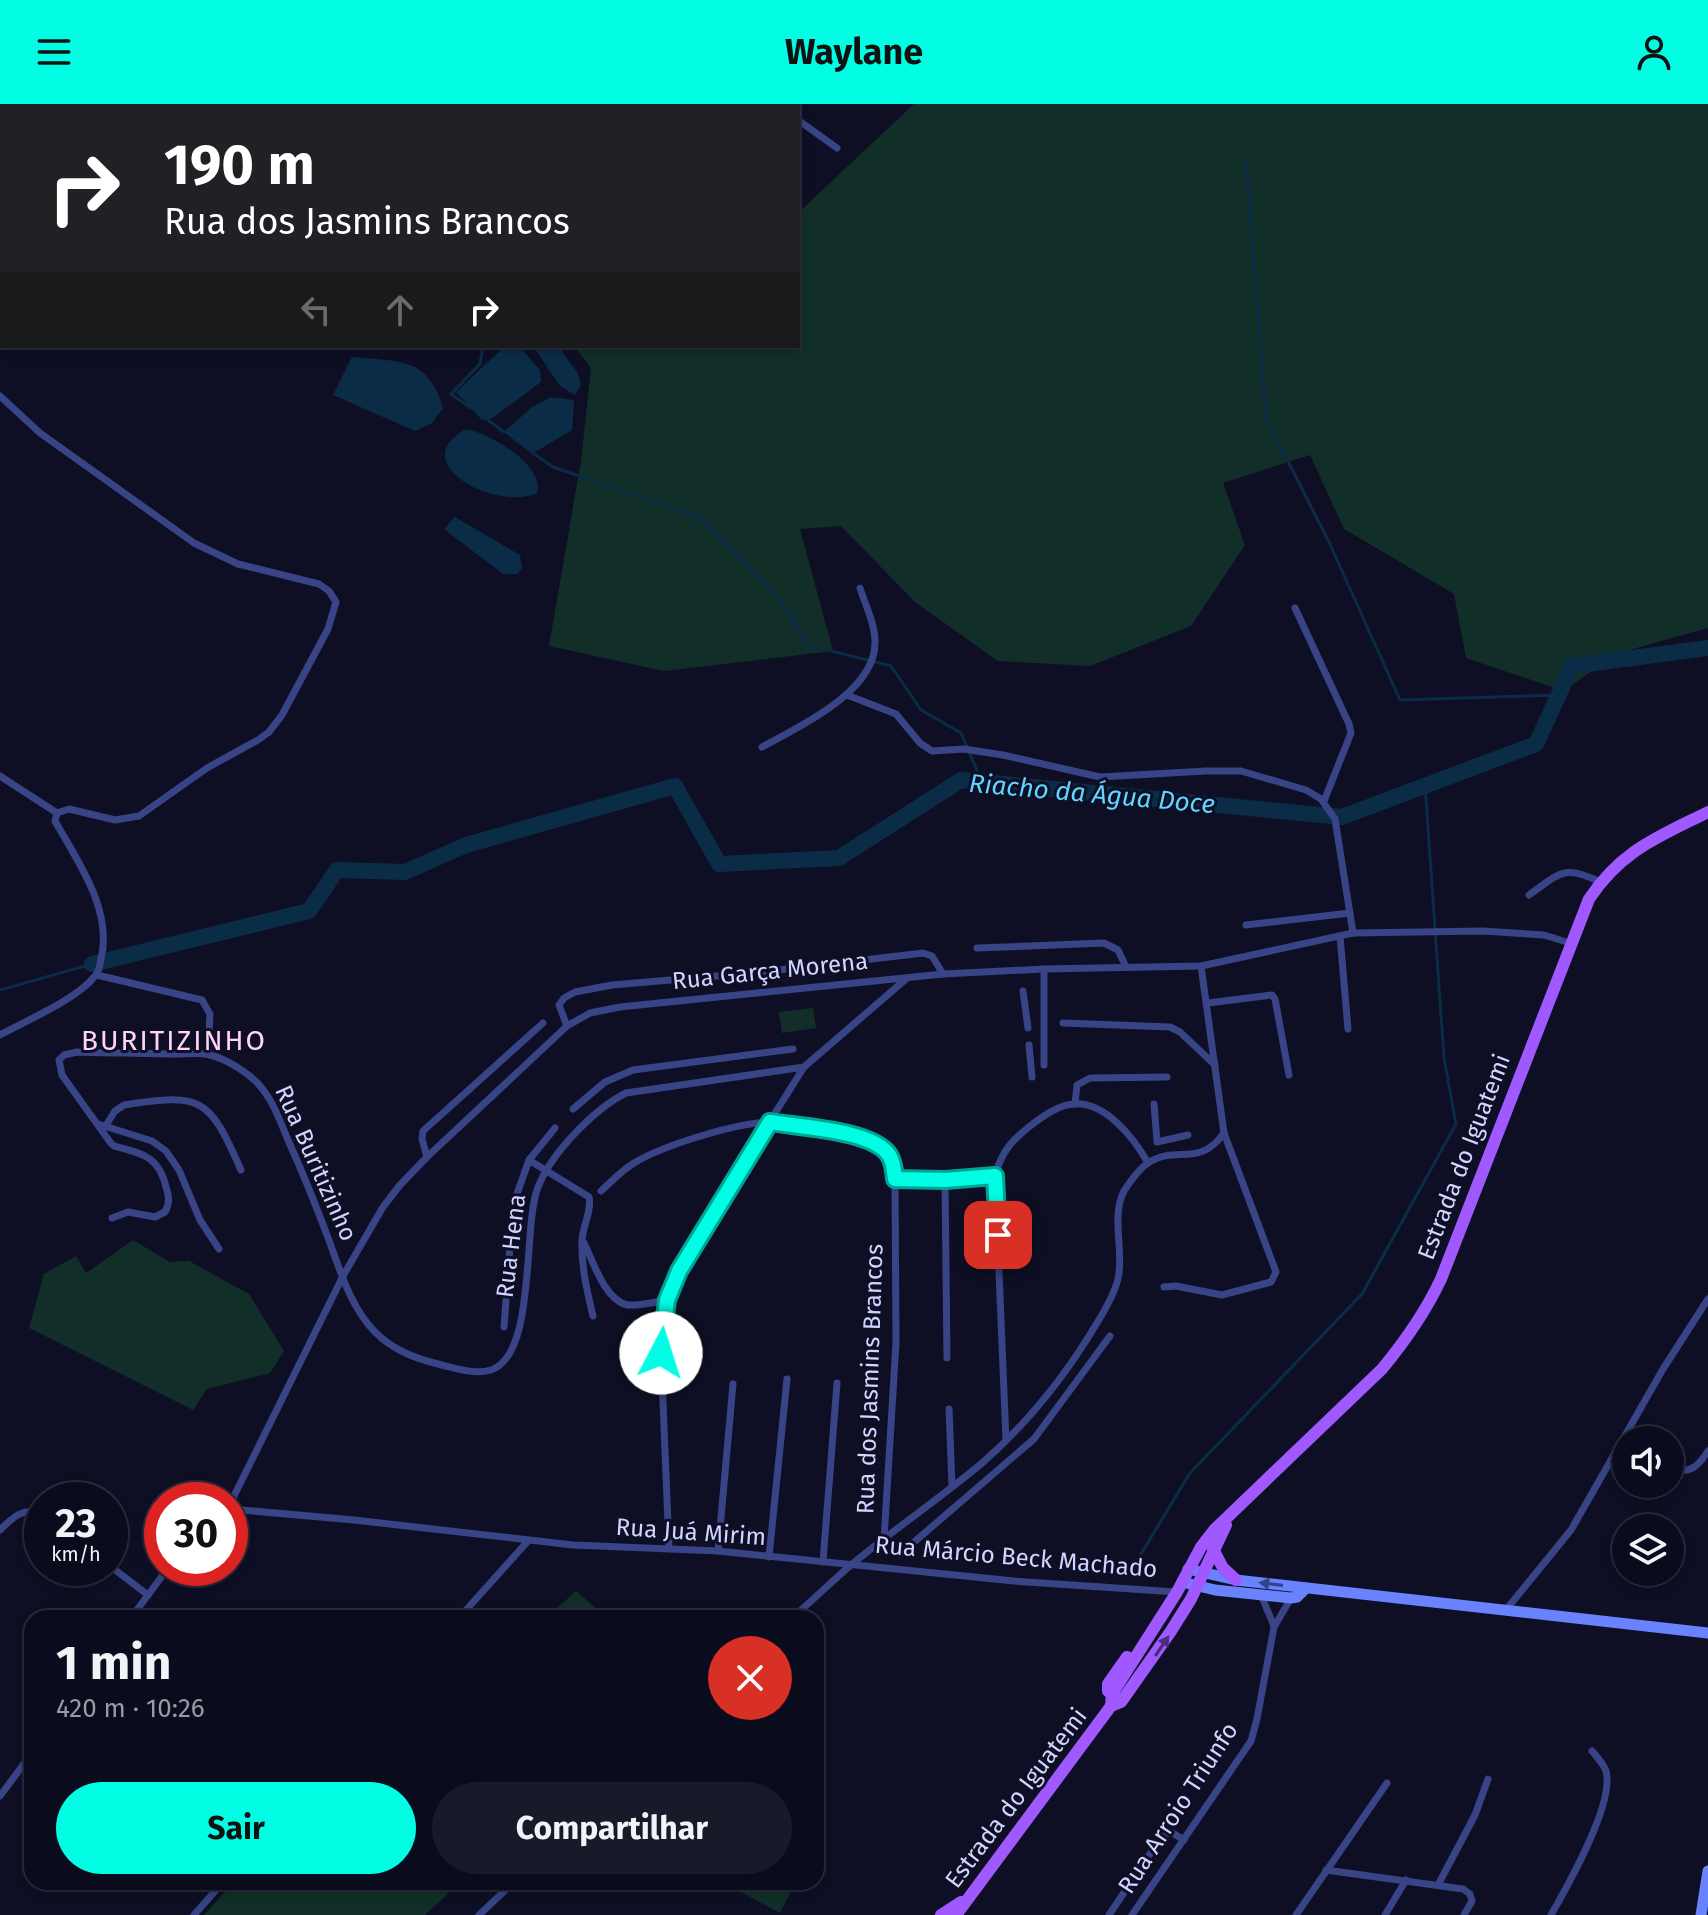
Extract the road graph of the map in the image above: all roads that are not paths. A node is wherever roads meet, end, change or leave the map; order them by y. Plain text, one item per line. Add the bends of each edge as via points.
1 (800, 121) edge
2 (837, 148) dead end
3 (0, 396) edge
4 (860, 588) dead end
5 (1295, 608) dead end
6 (847, 695) junction
7 (762, 747) dead end
8 (0, 776) edge
9 (1324, 801) junction
10 (1708, 812) edge
11 (57, 813) junction
12 (1600, 882) junction
13 (1529, 895) dead end
14 (1350, 913) junction
15 (1246, 925) dead end
16 (1353, 933) junction
17 (1340, 936) junction
18 (1570, 943) junction
19 (977, 948) dead end
20 (1201, 966) junction
21 (1126, 967) junction
22 (1044, 969) junction
23 (943, 974) junction
24 (97, 975) junction
25 (907, 977) junction
26 (1023, 991) dead end
27 (1208, 1003) junction
28 (1044, 1013) junction
29 (1026, 1014) junction
30 (543, 1023) dead end
31 (1063, 1023) dead end
32 (567, 1026) junction
33 (1028, 1028) dead end
34 (1348, 1029) dead end
35 (0, 1035) edge
36 (793, 1049) dead end
37 (1044, 1053) junction
38 (208, 1054) junction
39 (692, 1062) junction
40 (1044, 1065) dead end
41 (1215, 1065) junction
42 (804, 1067) junction
43 (1289, 1075) dead end
44 (1032, 1077) dead end
45 (1167, 1077) dead end
46 (695, 1081) junction
47 (1075, 1104) junction
48 (1154, 1104) dead end
49 (573, 1109) dead end
50 (770, 1122) junction
51 (102, 1126) junction
52 (555, 1128) dead end
53 (1224, 1133) junction
54 (1188, 1135) dead end
55 (1157, 1142) junction
56 (1139, 1146) junction
57 (427, 1157) junction
58 (529, 1160) junction
59 (1148, 1163) junction
60 (241, 1170) dead end
61 (547, 1170) junction
62 (995, 1176) junction
63 (895, 1179) junction
64 (945, 1180) junction
65 (601, 1191) dead end
66 (112, 1218) dead end
67 (582, 1239) junction
68 (219, 1249) dead end
69 (343, 1276) junction
70 (1164, 1287) dead end
71 (1708, 1299) edge
72 (667, 1300) junction
73 (593, 1316) dead end
74 (504, 1327) dead end
75 (1110, 1336) dead end
76 (947, 1358) dead end
77 (787, 1379) dead end
78 (837, 1383) dead end
79 (733, 1384) dead end
80 (949, 1409) dead end
81 (1020, 1426) junction
82 (1633, 1426) edge
83 (1034, 1439) junction
84 (1006, 1440) junction
85 (1708, 1451) edge
86 (1612, 1462) edge
87 (1684, 1471) edge
88 (242, 1482) edge
89 (952, 1487) junction
90 (248, 1509) edge
91 (24, 1512) edge
92 (1233, 1512) junction
93 (0, 1530) edge
94 (884, 1539) junction
95 (528, 1541) junction
96 (913, 1543) dead end
97 (669, 1548) junction
98 (1213, 1549) junction
99 (718, 1551) junction
100 (769, 1557) junction
101 (823, 1562) junction
102 (852, 1565) junction
103 (1188, 1569) junction
104 (1202, 1572) junction
105 (128, 1580) edge
106 (1236, 1580) junction
107 (155, 1586) edge
108 (1197, 1586) junction
109 (1180, 1587) junction
110 (1306, 1588) junction
111 (148, 1595) junction
112 (1261, 1595) junction
113 (1291, 1598) junction
114 (137, 1610) edge
115 (466, 1610) edge
116 (801, 1610) edge
117 (1505, 1611) junction
118 (1178, 1620) junction
119 (1274, 1627) junction
120 (1707, 1634) edge
121 (1115, 1701) junction
122 (1592, 1751) dead end
123 (24, 1764) edge
124 (1488, 1779) dead end
125 (1387, 1783) dead end
126 (0, 1796) edge
127 (1184, 1840) junction
128 (1326, 1870) junction
129 (1708, 1871) edge
130 (1406, 1880) junction
131 (1438, 1885) junction
132 (216, 1890) edge
133 (506, 1890) edge
134 (968, 1899) junction
135 (194, 1915) edge
136 (479, 1915) edge
137 (941, 1915) edge
138 (956, 1915) edge
139 (1109, 1915) edge
140 (1132, 1915) edge
141 (1296, 1915) edge
142 (1385, 1915) edge
143 (1464, 1915) edge
144 (1551, 1915) edge
145 (1701, 1915) edge

1 - 2 street
3 - 11 street via 40,433 194,543 238,564 319,584 336,602 328,629 269,732 139,816 115,820 69,809
4 - 6 street via 875,641 870,662
5 - 9 street via 1351,733
6 - 7 street
6 - 9 street via 896,714 932,751 1003,755 1100,777 1241,771 1306,790
8 - 11 street
9 - 14 street via 1335,819
10 - 12 main road, Estrada do Iguatemi via 1637,848
11 - 24 street via 55,821 98,904 104,944
12 - 13 street via 1579,872 1562,873
12 - 18 main road, Estrada do Iguatemi
14 - 15 street
14 - 16 street
16 - 17 street, Rua Garça Morena
16 - 18 street, Rua Garça Morena via 1483,931 1544,935
17 - 20 street, Rua Garça Morena
17 - 34 street
18 - 92 main road, Estrada do Iguatemi via 1426,1310 1382,1369
19 - 21 street via 1104,943 1118,950
20 - 21 street, Rua Garça Morena
20 - 27 street
21 - 22 street, Rua Garça Morena
22 - 23 street, Rua Garça Morena
22 - 28 street
23 - 25 street, Rua Garça Morena
23 - 32 street via 932,956 923,953 612,985 564,998 559,1005
24 - 35 street
24 - 38 street via 202,1000 210,1014
25 - 32 street, Rua Garça Morena via 620,1007 590,1013
25 - 42 street
26 - 29 street
27 - 41 street
27 - 43 street via 1272,995
28 - 29 street
28 - 37 street
29 - 33 street
30 - 57 street via 423,1131
31 - 41 street via 1170,1027
32 - 57 street, Rua Garça Morena
36 - 39 street
37 - 40 street
37 - 44 street via 1029,1050
38 - 51 street, Rua Buritizinho via 64,1055 59,1060 62,1075
38 - 69 street, Rua Buritizinho via 248,1074 266,1093
39 - 46 street
39 - 49 street via 617,1076
41 - 53 street
42 - 46 street, Rua Hena
42 - 50 street
45 - 47 street via 1090,1078 1077,1085
46 - 61 street, Rua Hena via 614,1099
47 - 56 street via 1102,1113
47 - 62 street via 1047,1114 1012,1139
48 - 55 street
50 - 63 street, Rua dos Jasmins Brancos via 866,1139 887,1152
50 - 65 street via 709,1134 652,1154 624,1169
50 - 72 street via 706,1223
51 - 60 street via 124,1105 190,1100 220,1125
51 - 66 street via 114,1146 155,1162 168,1192 168,1208 161,1215 128,1212
51 - 68 street via 152,1141 166,1151
52 - 58 street
53 - 59 street via 1208,1151
53 - 70 street via 1276,1272 1271,1282 1222,1295
54 - 55 street
55 - 56 street
56 - 59 street
57 - 69 street, Rua Garça Morena via 383,1207
58 - 61 street
58 - 74 street via 513,1205
59 - 81 street via 1119,1200 1118,1279 1105,1309 1061,1377
61 - 67 street via 586,1194 590,1206
61 - 69 street, Rua Hena via 534,1201 518,1339 496,1368 467,1371 393,1347 361,1315
62 - 64 street
62 - 84 street
63 - 64 street
63 - 94 street, Rua dos Jasmins Brancos via 896,1343
64 - 76 street
67 - 72 street via 616,1299 632,1305
67 - 73 street
69 - 88 street, Rua Garça Morena
71 - 82 street
72 - 97 street via 661,1353
75 - 83 street
77 - 100 street
78 - 101 street
79 - 99 street
80 - 89 street
81 - 83 street
81 - 84 street
83 - 96 street
84 - 89 street
85 - 87 street via 1700,1463
86 - 117 street via 1571,1530
89 - 94 street
90 - 95 street, Rua Juá Mirim
91 - 93 street
92 - 98 main road, Estrada do Iguatemi
92 - 103 main road, Estrada do Iguatemi
94 - 102 street
95 - 97 street, Rua Juá Mirim
95 - 115 street
97 - 99 street, Rua Juá Mirim
98 - 104 main road, Estrada do Iguatemi
98 - 106 main road
99 - 100 street, Rua Juá Mirim
100 - 101 street, Rua Juá Mirim
101 - 102 street, Rua Juá Mirim
102 - 109 street, Rua Márcio Beck Machado via 1042,1584
102 - 116 street
103 - 104 main road, Rua Márcio Beck Machado
103 - 109 main road, Estrada do Iguatemi
104 - 106 main road, Rua Márcio Beck Machado
104 - 108 main road, Estrada do Iguatemi
105 - 111 street
110 -> 106 main road, Rua Márcio Beck Machado
107 - 111 street
108 - 109 main road, Rua Márcio Beck Machado
108 - 112 main road, Rua Márcio Beck Machado
108 - 118 main road, Estrada do Iguatemi
109 - 118 main road via 1185,1598
109 - 121 main road, Estrada do Iguatemi
110 - 113 main road
110 - 117 main road, Rua Márcio Beck Machado
111 - 114 street
112 - 113 main road, Rua Márcio Beck Machado
112 - 119 street
113 - 119 street
117 - 120 main road, Rua Márcio Beck Machado
121 -> 118 main road, Estrada do Iguatemi
119 - 127 street, Rua Arroio Triunfo via 1251,1741
121 - 134 main road, Estrada do Iguatemi
122 - 144 street via 1606,1770 1604,1796 1583,1855
123 - 126 street
124 - 131 street
125 - 128 street
127 - 139 street via 1171,1832 1162,1836
127 - 140 street, Rua Arroio Triunfo
128 - 130 street
128 - 141 street
129 - 145 main road
130 - 131 street
130 - 142 street
131 - 143 street via 1470,1894
132 - 135 street
133 - 136 street
134 - 137 main road
134 - 138 main road, Estrada do Iguatemi

